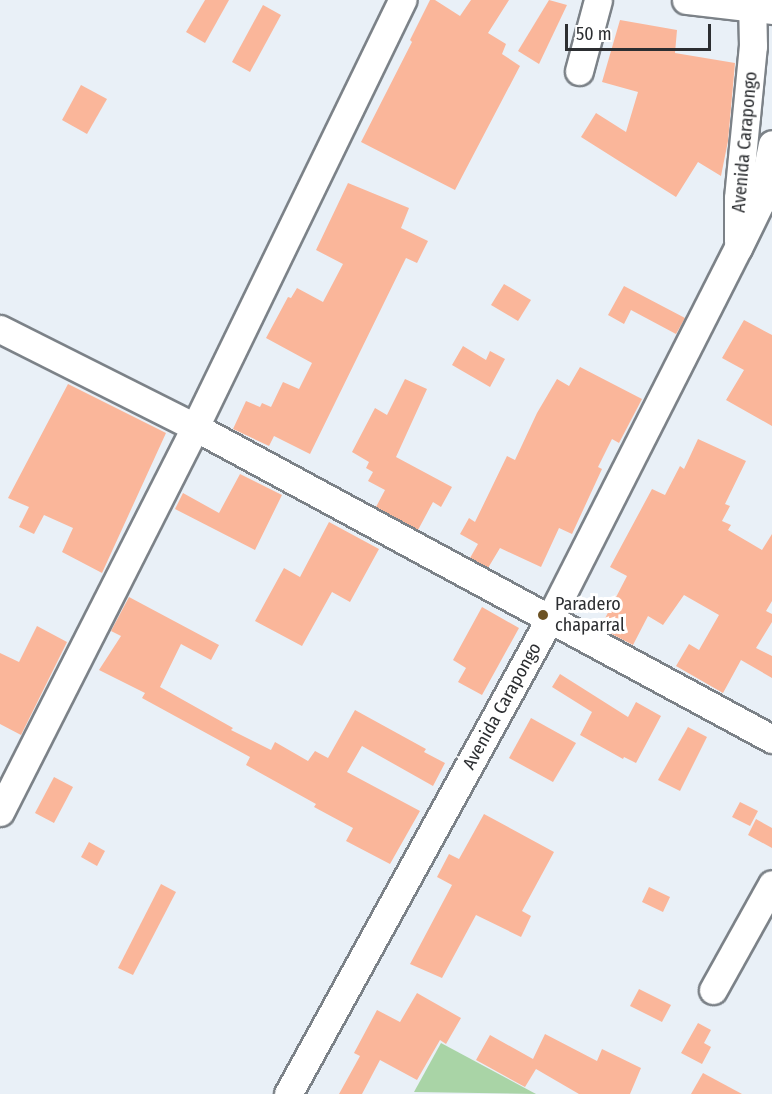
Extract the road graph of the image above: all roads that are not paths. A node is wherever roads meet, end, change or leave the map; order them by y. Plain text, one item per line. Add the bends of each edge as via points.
1 (402, 0) edge
2 (598, 0) edge
3 (686, 0) edge
4 (759, 6) edge
5 (579, 71) dead end
6 (772, 144) edge
7 (738, 248) junction
8 (0, 329) edge
9 (195, 428) junction
10 (549, 620) junction
11 (772, 739) edge
12 (0, 812) edge
13 (771, 889) edge
14 (713, 990) dead end
15 (288, 1094) edge

1 - 9 street
2 - 5 street
3 - 4 street
4 - 7 street, Avenida Carapongo via 738,198
6 - 7 street, Avenida Carapongo via 760,203
7 - 10 street, Avenida Carapongo
8 - 9 street
9 - 10 street
9 - 12 street
10 - 11 street
10 - 15 street, Avenida Carapongo
13 - 14 street

